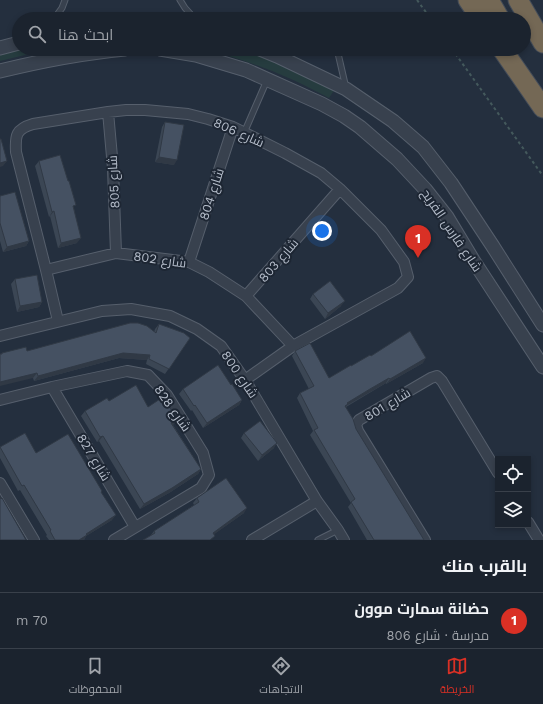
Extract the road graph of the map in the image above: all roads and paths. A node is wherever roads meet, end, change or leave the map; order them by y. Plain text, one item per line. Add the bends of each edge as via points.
1 (65, 0) edge
2 (180, 0) edge
3 (418, 0) edge
4 (468, 0) edge
5 (489, 0) edge
6 (518, 0) edge
7 (59, 12) edge
8 (189, 12) edge
9 (426, 12) edge
10 (476, 12) edge
11 (496, 12) edge
12 (525, 12) edge
13 (531, 22) edge
14 (543, 43) edge
15 (12, 45) edge
16 (0, 48) edge
17 (73, 56) edge
18 (200, 56) edge
19 (277, 56) edge
20 (339, 56) edge
21 (457, 56) edge
22 (507, 56) edge
23 (521, 56) edge
24 (0, 71) edge
25 (267, 79) junction
26 (346, 89) junction
27 (543, 93) edge
28 (543, 108) edge
29 (108, 112) junction
30 (233, 127) junction
31 (244, 133) junction
32 (543, 176) edge
33 (340, 189) junction
34 (116, 252) junction
35 (189, 262) junction
36 (46, 270) junction
37 (246, 296) junction
38 (58, 321) junction
39 (543, 325) edge
40 (0, 336) edge
41 (293, 346) junction
42 (543, 367) edge
43 (245, 380) junction
44 (52, 387) junction
45 (0, 400) edge
46 (495, 468) edge
47 (0, 484) edge
48 (317, 501) junction
49 (136, 527) junction
50 (531, 527) edge
51 (338, 530) junction
52 (34, 540) edge
53 (114, 540) edge
54 (252, 540) edge
55 (318, 540) edge
56 (344, 540) edge
57 (425, 540) edge
58 (539, 540) edge

1 - 7 lane
2 - 8 lane
3 - 9 path
4 - 10 highway
5 - 11 highway
6 - 12 highway
13 - 14 highway
15 - 16 street
17 - 24 street
18 - 25 street, شارع فارس الفريح via 230,64
19 - 26 street, شارع فارس الفريح
20 - 26 lane
21 - 32 path
22 - 28 highway
23 - 27 highway
25 - 31 lane
25 - 42 street, شارع فارس الفريح via 344,116 365,131 411,173 447,217
26 - 39 street, شارع فارس الفريح via 393,121 422,147 455,189
29 - 30 street, شارع 806 via 145,110 188,114
29 - 34 street, شارع 805
29 - 36 street, شارع 806 via 33,124 23,127 16,137 16,152
30 - 31 street, شارع 806
30 - 35 street, شارع 804
31 - 33 street, شارع 806 via 321,173
33 - 37 street, شارع 803
33 - 41 street, شارع 806 via 381,230 404,262 408,277 398,288
34 - 35 street, شارع 802
34 - 36 street, شارع 802
35 - 37 street, شارع 802
36 - 38 street, شارع 806
37 - 41 street, شارع 802
38 - 40 street, شارع 800
38 - 43 street, شارع 800 via 102,311 131,309 170,316 197,328 221,346
41 - 43 street, شارع 806
43 - 48 street, شارع 800
44 - 45 street, شارع 828
44 - 49 street, شارع 827
44 - 49 street, شارع 828 via 127,371 148,375 166,395 203,453 209,475 201,488
46 - 57 street, شارع 801 via 437,376 359,420 356,425 358,431
47 - 52 street
48 - 51 street, شارع 800
48 - 54 street
49 - 53 street, شارع 828
50 - 58 street
51 - 55 lane
51 - 56 street, شارع 800

